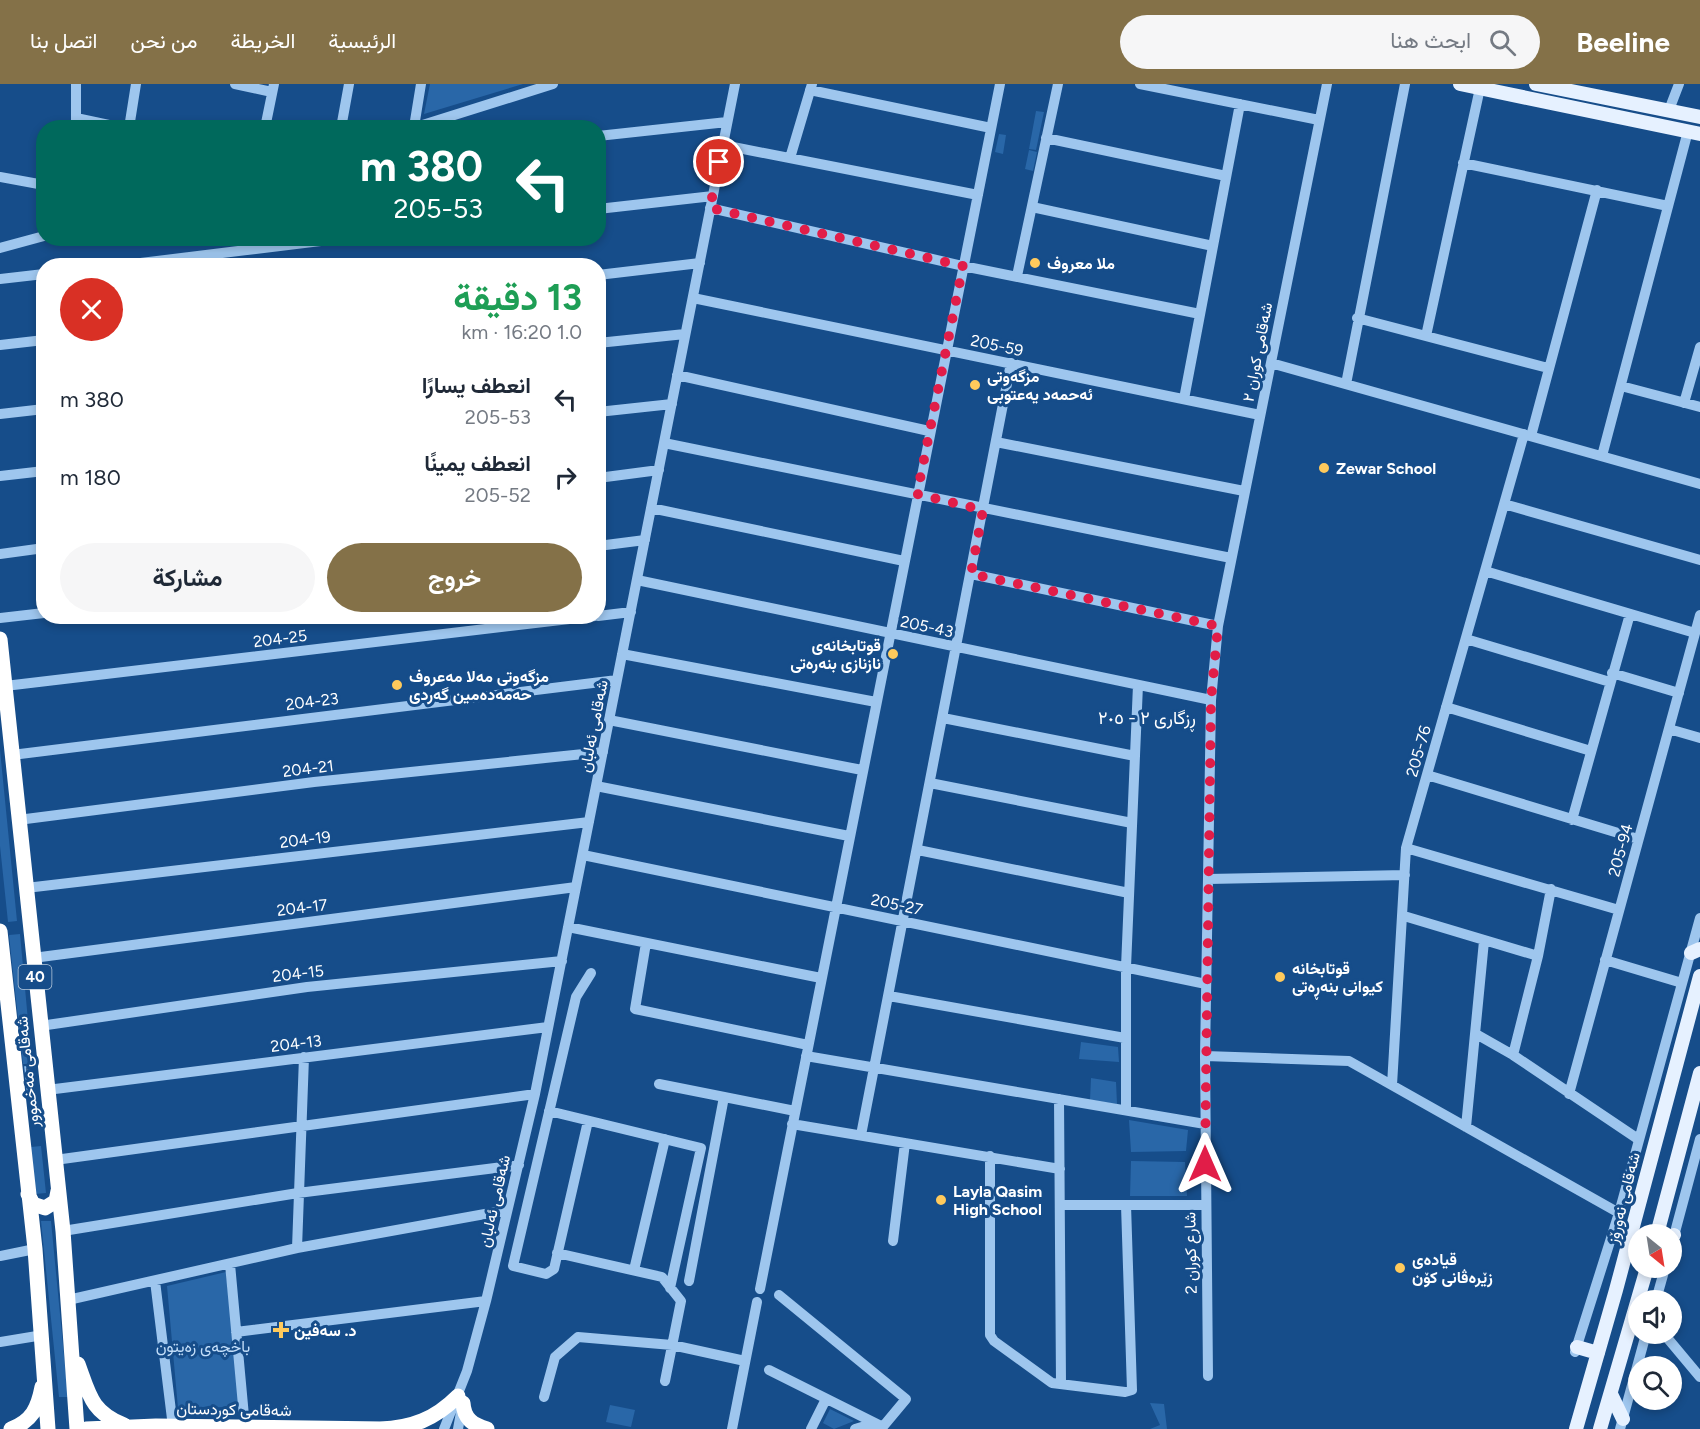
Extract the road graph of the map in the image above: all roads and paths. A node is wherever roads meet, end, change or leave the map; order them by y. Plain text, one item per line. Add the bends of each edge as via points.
1 (76, 84) edge
2 (136, 84) edge
3 (235, 84) edge
4 (349, 84) edge
5 (422, 84) edge
6 (553, 84) edge
7 (735, 84) edge
8 (1000, 84) edge
9 (1058, 84) edge
10 (1140, 84) edge
11 (1327, 84) edge
12 (1405, 84) edge
13 (1460, 84) edge
14 (1536, 84) edge
15 (1679, 84) edge
16 (811, 87) edge
17 (273, 88) edge
18 (1479, 88) junction
19 (1526, 91) edge
20 (1240, 104) junction
21 (1669, 110) junction
22 (1700, 117) edge
23 (76, 120) edge
24 (130, 120) edge
25 (267, 120) edge
26 (342, 120) edge
27 (414, 120) edge
28 (436, 120) edge
29 (1319, 120) junction
30 (727, 122) junction
31 (991, 128) junction
32 (1694, 132) edge
33 (606, 135) edge
34 (1046, 138) junction
35 (723, 145) junction
36 (790, 158) junction
37 (1463, 163) junction
38 (1226, 176) junction
39 (0, 177) edge
40 (36, 184) edge
41 (1597, 190) junction
42 (978, 195) junction
43 (713, 196) junction
44 (1668, 206) junction
45 (1032, 207) junction
46 (606, 208) edge
47 (710, 208) junction
48 (36, 238) edge
49 (280, 246) edge
50 (1213, 246) junction
51 (0, 248) edge
52 (181, 258) edge
53 (699, 263) junction
54 (963, 266) junction
55 (606, 274) edge
56 (36, 275) edge
57 (1017, 276) junction
58 (0, 279) edge
59 (693, 298) junction
60 (1200, 314) junction
61 (1357, 318) junction
62 (685, 334) junction
63 (1426, 336) junction
64 (36, 341) edge
65 (606, 342) edge
66 (0, 345) edge
67 (1700, 347) edge
68 (946, 350) junction
69 (1011, 363) junction
70 (1271, 363) junction
71 (1548, 368) junction
72 (677, 375) junction
73 (1346, 384) junction
74 (1621, 386) junction
75 (1184, 399) junction
76 (1684, 403) junction
77 (672, 404) junction
78 (1700, 407) edge
79 (36, 410) edge
80 (606, 411) edge
81 (0, 414) edge
82 (1260, 415) junction
83 (930, 431) junction
84 (1528, 435) junction
85 (996, 442) junction
86 (664, 443) junction
87 (1602, 456) junction
88 (659, 470) junction
89 (36, 472) edge
90 (0, 476) edge
91 (606, 477) edge
92 (1700, 484) edge
93 (1244, 491) junction
94 (917, 494) junction
95 (1504, 504) junction
96 (651, 508) junction
97 (983, 510) junction
98 (645, 540) junction
99 (606, 545) edge
100 (36, 549) edge
101 (0, 554) edge
102 (1231, 558) junction
103 (1700, 560) edge
104 (904, 561) junction
105 (1485, 571) junction
106 (971, 574) junction
107 (637, 580) junction
108 (631, 612) junction
109 (36, 614) edge
110 (1630, 614) junction
111 (606, 615) edge
112 (1700, 615) edge
113 (0, 618) edge
114 (529, 624) edge
115 (1218, 626) junction
116 (889, 633) junction
117 (1695, 633) junction
118 (0, 639) edge
119 (1466, 639) junction
120 (957, 647) junction
121 (622, 654) junction
122 (1611, 677) junction
123 (617, 680) junction
124 (1138, 685) junction
125 (5, 686) junction
126 (1679, 693) junction
127 (1211, 700) junction
128 (876, 702) junction
129 (1446, 707) junction
130 (943, 718) junction
131 (609, 720) junction
132 (1669, 729) junction
133 (1700, 738) edge
134 (1591, 751) junction
135 (603, 752) junction
136 (12, 755) junction
137 (1135, 756) junction
138 (862, 770) junction
139 (1427, 775) junction
140 (930, 783) junction
141 (596, 786) junction
142 (1572, 819) junction
143 (18, 820) junction
144 (589, 822) junction
145 (1132, 823) junction
146 (849, 836) junction
147 (1638, 839) junction
148 (1406, 848) junction
149 (918, 850) junction
150 (583, 855) junction
151 (1405, 875) junction
152 (1208, 879) junction
153 (576, 887) junction
154 (26, 888) junction
155 (1551, 889) junction
156 (1129, 893) junction
157 (835, 907) junction
158 (1619, 910) junction
159 (1404, 916) junction
160 (1700, 918) edge
161 (904, 921) junction
162 (568, 927) junction
163 (0, 931) edge
164 (1484, 941) junction
165 (646, 943) junction
166 (1695, 951) edge
167 (1538, 956) junction
168 (33, 958) junction
169 (1605, 960) junction
170 (562, 961) junction
171 (1126, 967) junction
172 (591, 973) dead end
173 (1700, 976) edge
174 (821, 978) junction
175 (1682, 983) junction
176 (1206, 984) junction
177 (3, 987) edge
178 (889, 996) junction
179 (40, 1026) junction
180 (548, 1027) junction
181 (1476, 1034) junction
182 (1125, 1038) junction
183 (807, 1051) junction
184 (1513, 1055) junction
185 (1205, 1056) junction
186 (304, 1057) junction
187 (874, 1068) junction
188 (1700, 1072) edge
189 (659, 1084) dead end
190 (1392, 1086) junction
191 (47, 1089) junction
192 (535, 1094) junction
193 (1569, 1094) junction
194 (724, 1097) junction
195 (1059, 1099) junction
196 (1126, 1110) junction
197 (549, 1111) junction
198 (795, 1111) junction
199 (588, 1121) junction
200 (792, 1124) junction
201 (1205, 1124) junction
202 (1466, 1127) junction
203 (301, 1128) junction
204 (861, 1135) junction
205 (665, 1139) junction
206 (1638, 1139) junction
207 (1700, 1139) edge
208 (905, 1143) junction
209 (990, 1156) junction
210 (55, 1160) junction
211 (519, 1166) junction
212 (1060, 1169) junction
213 (58, 1189) junction
214 (298, 1193) junction
215 (28, 1194) junction
216 (1126, 1204) junction
217 (1204, 1204) junction
218 (1060, 1205) junction
219 (507, 1210) junction
220 (1619, 1213) junction
221 (1660, 1224) edge
222 (1676, 1224) edge
223 (63, 1231) junction
224 (893, 1241) dead end
225 (297, 1248) junction
226 (35, 1249) junction
227 (557, 1253) junction
228 (0, 1256) edge
229 (230, 1264) junction
230 (634, 1270) junction
231 (155, 1281) junction
232 (688, 1281) dead end
233 (670, 1288) junction
234 (760, 1289) dead end
235 (1616, 1290) junction
236 (1628, 1293) edge
237 (778, 1295) dead end
238 (68, 1300) junction
239 (486, 1301) junction
240 (757, 1302) dead end
241 (236, 1332) junction
242 (1628, 1334) edge
243 (42, 1335) junction
244 (0, 1342) edge
245 (1643, 1344) edge
246 (1672, 1344) edge
247 (672, 1345) junction
248 (72, 1347) junction
249 (1576, 1350) joint
250 (1598, 1353) junction
251 (745, 1361) junction
252 (45, 1369) junction
253 (769, 1370) dead end
254 (1208, 1376) dead end
255 (1700, 1377) edge
256 (665, 1381) dead end
257 (1061, 1384) junction
258 (1611, 1394) junction
259 (544, 1396) dead end
260 (826, 1398) junction
261 (460, 1400) junction
262 (1622, 1424) edge
263 (174, 1426) junction
264 (880, 1426) edge
265 (129, 1427) junction
266 (245, 1427) junction
267 (11, 1429) edge
268 (48, 1429) edge
269 (76, 1429) edge
270 (86, 1429) edge
271 (381, 1429) edge
272 (444, 1429) edge
273 (458, 1429) edge
274 (487, 1429) edge
275 (732, 1429) edge
276 (811, 1429) edge
277 (855, 1429) edge
278 (1576, 1429) edge
279 (1600, 1429) edge

1 - 23 street
2 - 24 street
3 - 17 street
4 - 26 street
5 - 27 street
6 - 28 street
7 - 30 street, شەقامی ئەلبان
8 - 31 street
9 - 34 street
10 - 20 street
11 - 29 street, شەقامی کوران ٢
12 - 61 street
13 - 18 main road
14 - 21 main road
15 - 21 street
16 - 31 street
16 - 36 street
17 - 25 street
18 - 19 main road
18 - 37 street
19 - 32 main road
20 - 29 street
20 - 38 street
21 - 22 main road
29 - 70 street, شەقامی کوران ٢
30 - 33 street
30 - 35 street, شەقامی ئەلبان
31 - 42 street
32 - 44 street
34 - 38 street
34 - 45 street
35 - 36 street
35 - 43 street, شەقامی ئەلبان
36 - 42 street
37 - 41 street
37 - 63 street
38 - 50 street
39 - 40 street
41 - 44 street
41 - 71 street, 205-76
42 - 54 street
43 - 46 street
43 - 47 street, شەقامی ئەلبان
44 - 74 street
45 - 50 street
45 - 57 street
47 - 53 street, شەقامی ئەلبان
47 - 54 street
48 - 51 street
49 - 52 street
50 - 60 street
53 - 55 street
53 - 59 street, شەقامی ئەلبان
54 - 57 street
54 - 68 street
56 - 58 street
57 - 60 street
59 - 62 street, شەقامی ئەلبان
59 - 68 street, 205-59
60 - 75 street
61 - 63 street
61 - 73 street
62 - 65 street
62 - 72 street, شەقامی ئەلبان
63 - 71 street
64 - 66 street
67 - 76 street
68 - 69 street, 205-59
68 - 83 street
69 - 75 street, 205-59
69 - 85 street
70 - 73 street
70 - 82 street, شەقامی کوران ٢
71 - 84 street, 205-76
72 - 77 street, شەقامی ئەلبان
72 - 83 street
73 - 84 street
74 - 76 street
74 - 87 street
75 - 82 street, 205-59
76 - 78 street
77 - 80 street
77 - 86 street, شەقامی ئەلبان
79 - 81 street
82 - 93 street, شەقامی کوران ٢
83 - 94 street
84 - 87 street
84 - 95 street, 205-76
85 - 93 street
85 - 97 street
86 - 88 street, شەقامی ئەلبان
86 - 94 street
87 - 92 street
88 - 91 street
88 - 96 street, شەقامی ئەلبان
89 - 90 street
93 - 102 street, شەقامی کوران ٢
94 - 97 street
94 - 104 street
95 - 103 street
95 - 105 street, 205-76
96 - 98 street, شەقامی ئەلبان
96 - 104 street
97 - 102 street
97 - 106 street
98 - 99 street
98 - 107 street, شەقامی ئەلبان
100 - 101 street
102 - 115 street, شەقامی کوران ٢
104 - 116 street
105 - 110 street
105 - 119 street, 205-76
106 - 115 street
106 - 120 street
107 - 108 street, شەقامی ئەلبان
107 - 116 street, 205-43
108 - 111 street, 204-25
108 - 121 street, شەقامی ئەلبان
109 - 113 street
110 - 117 street
110 - 122 street
112 - 117 street, 205-94
114 - 125 street, 204-25
115 - 127 street, شارع كوران 2
116 - 120 street, 205-43
116 - 128 street
117 - 126 street, 205-94
118 - 125 highway, شەقامی مەخموور / 40
119 - 122 street
119 - 129 street, 205-76
120 - 124 street, 205-43
120 - 130 street
121 - 123 street, شەقامی ئەلبان
121 - 128 street
122 - 126 street
122 - 134 street
123 - 131 street, شەقامی ئەلبان
123 - 136 street, 204-23
124 - 127 street, 205-43
124 - 137 street
125 - 136 highway, شەقامی مەخموور / 40
126 - 132 street, 205-94
127 - 152 street, شارع كوران 2
128 - 138 street
129 - 134 street
129 - 139 street, 205-76
130 - 137 street
130 - 140 street
131 - 135 street, شەقامی ئەلبان
131 - 138 street
132 - 133 street
132 - 147 street, 205-94
134 - 142 street
135 - 141 street, شەقامی ئەلبان
135 - 143 street, 204-21 via 314,782
136 - 143 highway, شەقامی مەخموور / 40
137 - 145 street
138 - 146 street
139 - 142 street
139 - 148 street, 205-76
140 - 145 street
140 - 149 street
141 - 144 street, شەقامی ئەلبان
141 - 146 street
142 - 147 street
143 - 154 highway, شەقامی مەخموور / 40
144 - 150 street, شەقامی ئەلبان
144 - 154 street, 204-19
145 - 156 street
146 - 157 street
147 - 158 street, 205-94
148 - 151 street, 205-76
148 - 155 street
149 - 156 street
149 - 161 street
150 - 153 street, شەقامی ئەلبان
150 - 157 street, 205-27
151 - 152 street
151 - 159 street, 205-76
152 - 176 street, شارع كوران 2
153 - 162 street, شەقامی ئەلبان
153 - 168 street, 204-17
154 - 168 highway, شەقامی مەخموور / 40
155 - 158 street
155 - 167 street
156 - 171 street
157 - 161 street, 205-27
157 - 174 street
158 - 169 street, 205-94
159 - 164 street
159 - 190 street, 205-76
160 - 166 street
161 - 171 street, 205-27
161 - 178 street
162 - 165 street
162 - 170 street, شەقامی ئەلبان
163 - 177 highway, شەقامی مەخموور / 40
164 - 167 street
164 - 181 street
165 - 174 street
165 - 183 street via 635,1009
166 - 175 street
167 - 184 street
168 - 179 highway, شەقامی مەخموور / 40
169 - 175 street
169 - 193 street, 205-94
170 - 179 street, 204-15 via 307,987
170 - 180 street, شەقامی ئەلبان
171 - 176 street, 205-27
171 - 182 street
172 - 197 street via 576,997
173 - 235 main road, شەقامی نەورۆز
174 - 183 street
175 - 206 street
176 - 185 street, شارع كوران 2
177 - 215 highway, شەقامی مەخموور / 40
178 - 182 street
178 - 187 street
179 - 191 highway, شەقامی مەخموور / 40
180 - 186 street, 204-13
180 - 192 street, شەقامی ئەلبان
181 - 184 street
181 - 202 street
182 - 196 street
183 - 187 street
183 - 198 street
184 - 193 street
185 - 190 street via 1349,1061
185 - 201 street, شارع كوران 2
186 - 191 street, 204-13
186 - 203 street
187 - 195 street
187 - 204 street
188 - 221 main road
189 - 194 street
190 - 202 street
191 - 210 highway, شەقامی مەخموور / 40
192 - 203 street
192 - 211 street, شەقامی ئەلبان
193 - 206 street
194 - 198 street
194 - 232 street
195 - 196 street
195 - 212 street
196 - 201 street
197 - 199 street
197 - 227 street via 513,1266 546,1274 554,1269
198 - 200 street
199 - 205 street
199 - 227 street
200 - 204 street
200 - 234 street
201 - 217 street, شارع كوران 2
202 - 220 street
203 - 210 street
203 - 214 street
204 - 208 street
205 - 230 street
205 - 233 street via 701,1148
206 - 220 street
207 - 222 street
208 - 209 street
208 - 224 street
209 - 212 street
209 - 257 street via 990,1335 1052,1383
210 - 213 highway, شەقامی مەخموور / 40
211 - 214 street
211 - 219 street, شەقامی ئەلبان
212 - 218 street
213 - 215 highway via 56,1202 45,1208 33,1204
213 - 223 highway, شەقامی مەخموور / 40
214 - 223 street
214 - 225 street
215 - 226 highway, شەقامی مەخموور / 40
216 - 217 street
216 - 218 street
216 - 257 street via 1133,1388 1125,1392
217 - 254 street, شارع كوران 2
218 - 257 street
219 - 225 street
219 - 239 street, شەقامی ئەلبان
220 - 249 street
223 - 238 highway, شەقامی مەخموور / 40
225 - 229 street
226 - 228 street
226 - 243 highway, شەقامی مەخموور / 40
227 - 230 street
229 - 231 street
229 - 241 street
230 - 233 street via 662,1276
231 - 238 street
231 - 263 street
233 - 247 street via 681,1301
235 - 236 main road
235 - 250 main road, شەقامی نەورۆز
237 - 264 street via 906,1399
238 - 248 highway, شەقامی مەخموور / 40
239 - 241 street
239 - 261 street, شەقامی ئەلبان
240 - 251 street
241 - 266 street
242 - 258 main road
243 - 244 street
243 - 252 highway, شەقامی مەخموور / 40
245 - 262 street
246 - 255 street
247 - 251 street
247 - 256 street
247 - 259 street via 578,1337 557,1354
248 - 265 highway via 95,1406 104,1416
248 - 269 highway, شەقامی مەخموور / 40
249 - 250 main road
250 - 278 main road, شەقامی نەورۆز
251 - 275 street
252 - 267 highway via 37,1408 22,1425
252 - 268 highway, شەقامی مەخموور / 40
253 - 260 street
258 - 262 main road
258 - 279 main road
260 - 264 street
260 - 276 street
261 - 271 highway, شەقامی کوردستان via 430,1419
261 - 272 street, شەقامی ئەلبان
261 - 273 street, شەقامی ئەلبان
261 - 274 highway via 472,1424
263 - 265 highway, شەقامی کوردستان
263 - 266 highway, شەقامی کوردستان
264 - 277 street
265 - 270 highway, شەقامی کوردستان
266 - 271 highway, شەقامی کوردستان

